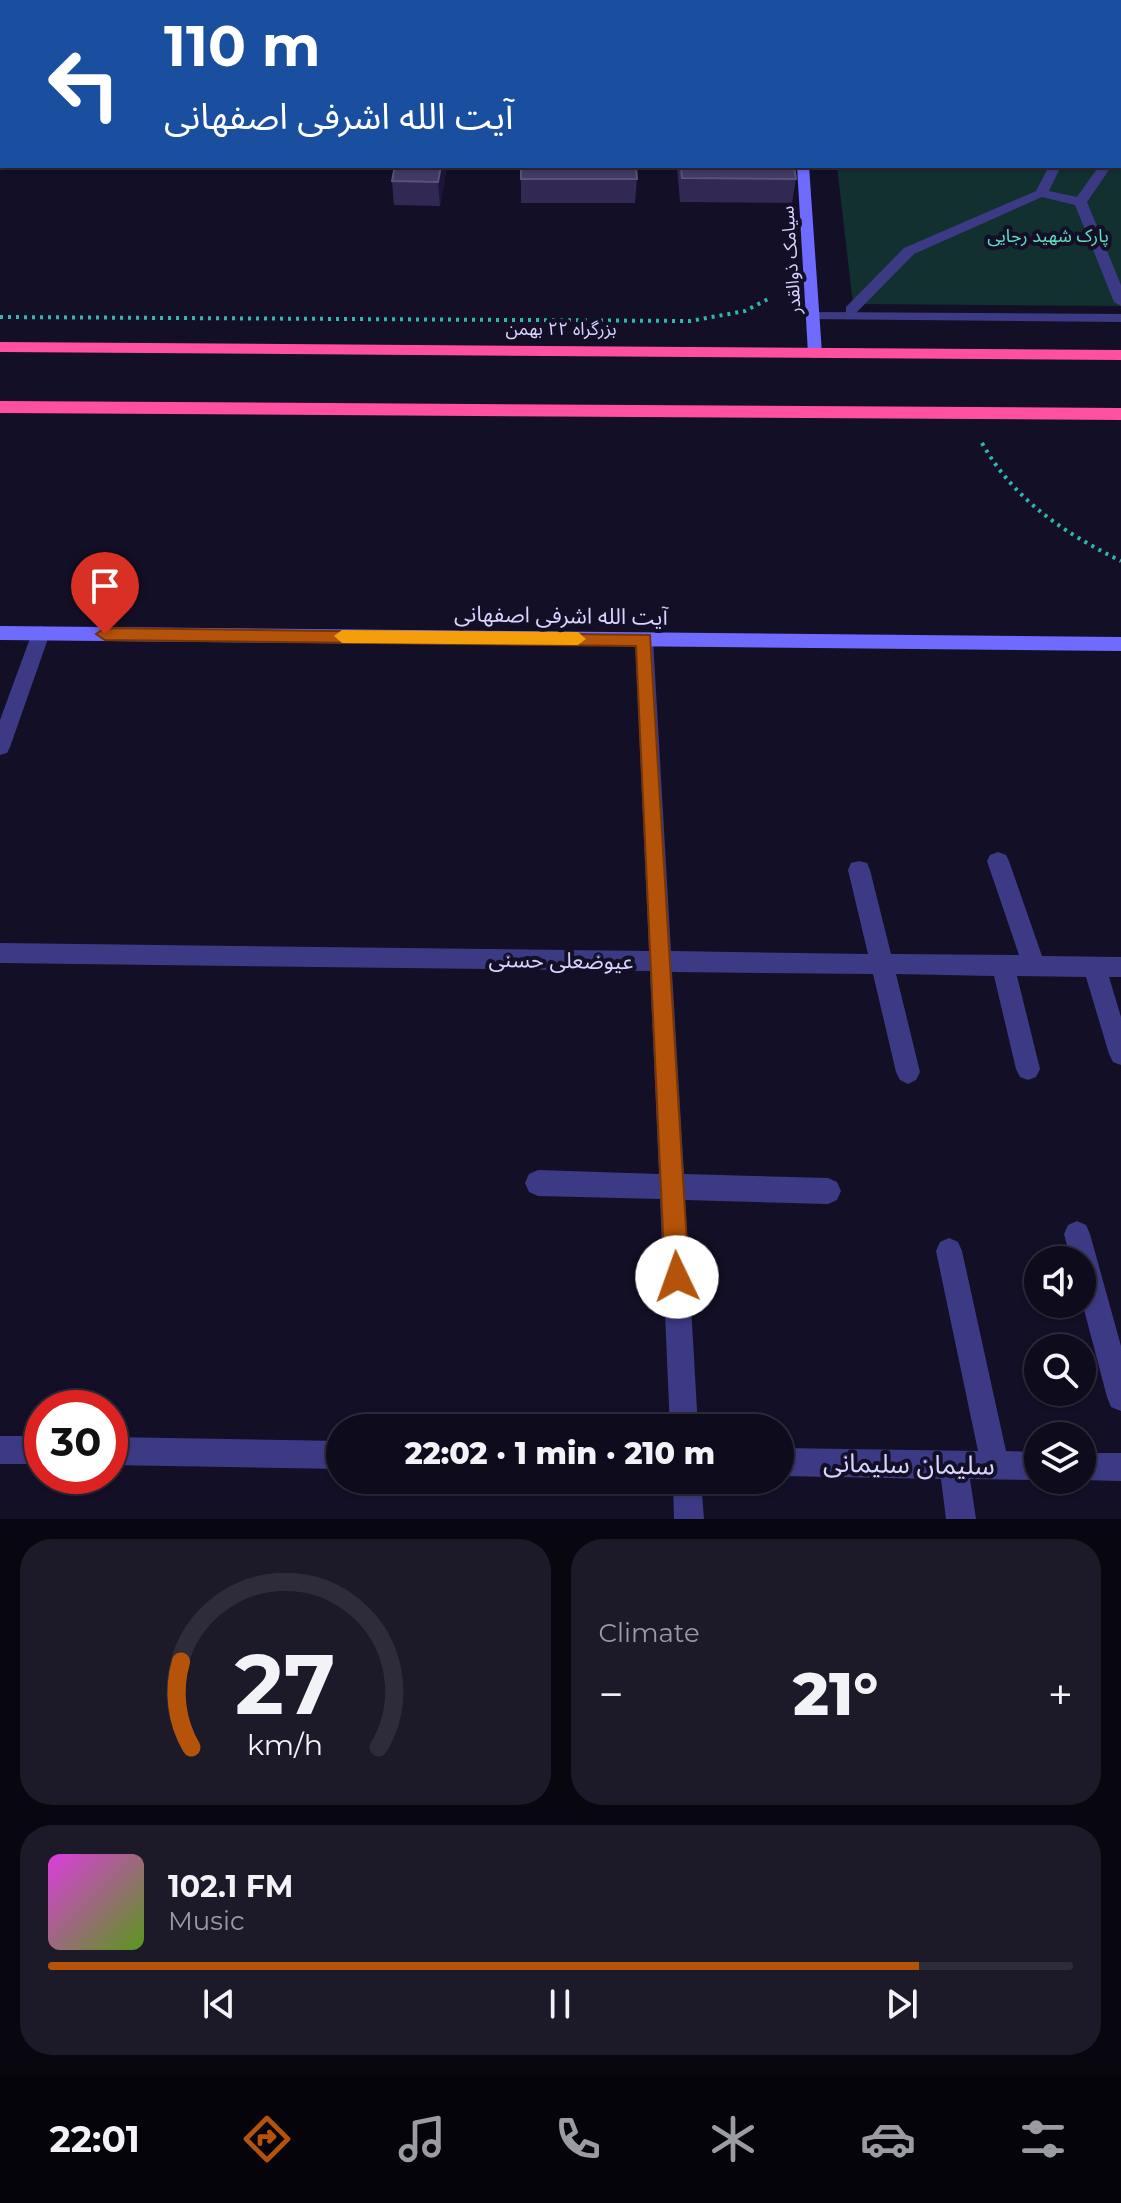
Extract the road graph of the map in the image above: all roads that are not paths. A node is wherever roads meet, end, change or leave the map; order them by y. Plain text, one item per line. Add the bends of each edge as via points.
1 (803, 168) edge
2 (1054, 168) edge
3 (1105, 168) edge
4 (1041, 193) junction
5 (1080, 202) junction
6 (1121, 302) edge
7 (851, 310) dead end
8 (812, 316) junction
9 (1121, 318) edge
10 (0, 347) edge
11 (815, 353) junction
12 (1121, 355) edge
13 (0, 407) edge
14 (1121, 414) edge
15 (0, 633) edge
16 (41, 633) junction
17 (644, 639) junction
18 (1121, 644) edge
19 (0, 747) edge
20 (998, 861) dead end
21 (859, 870) dead end
22 (0, 953) edge
23 (660, 961) junction
24 (882, 964) junction
25 (1003, 966) junction
26 (1034, 966) junction
27 (1094, 967) junction
28 (1121, 967) edge
29 (1121, 1054) edge
30 (1028, 1069) dead end
31 (908, 1072) dead end
32 (538, 1183) dead end
33 (672, 1187) junction
34 (828, 1191) dead end
35 (1077, 1234) dead end
36 (949, 1251) dead end
37 (1121, 1397) edge
38 (683, 1414) edge
39 (0, 1450) edge
40 (24, 1450) edge
41 (128, 1451) edge
42 (326, 1455) edge
43 (794, 1462) edge
44 (953, 1464) junction
45 (995, 1465) junction
46 (1024, 1466) edge
47 (1096, 1467) edge
48 (1121, 1467) edge
49 (688, 1494) edge
50 (689, 1519) edge
51 (961, 1519) edge

1 - 8 main road, سیامک ذوالقدر
2 - 4 street
3 - 5 street
4 - 5 street
4 - 7 street via 909,251
5 - 6 street
8 - 9 street
8 - 11 main road, سیامک ذوالقدر
10 - 11 highway, بزرگراه ۲۲ بهمن
11 - 12 highway, بزرگراه ۲۲ بهمن
13 - 14 highway
15 - 16 main road, آیت الله اشرفی اصفهانی
16 - 17 main road, آیت الله اشرفی اصفهانی
16 - 19 street
17 - 18 main road, آیت الله اشرفی اصفهانی
17 - 23 street
20 - 26 street
21 - 24 street
22 - 23 street, عیوضعلی حسنی
23 - 24 street, عیوضعلی حسنی
23 - 33 street
24 - 25 street, عیوضعلی حسنی
24 - 31 street
25 - 26 street, عیوضعلی حسنی
25 - 30 street
26 - 27 street, عیوضعلی حسنی
27 - 28 street, عیوضعلی حسنی
27 - 29 street
32 - 33 street
33 - 34 street
33 - 38 street
35 - 37 street
36 - 45 street
39 - 40 street
41 - 42 street
43 - 44 street, سلیمان سلیمانی
44 - 45 street, سلیمان سلیمانی
44 - 51 street
45 - 46 street, سلیمان سلیمانی
47 - 48 street
49 - 50 street

